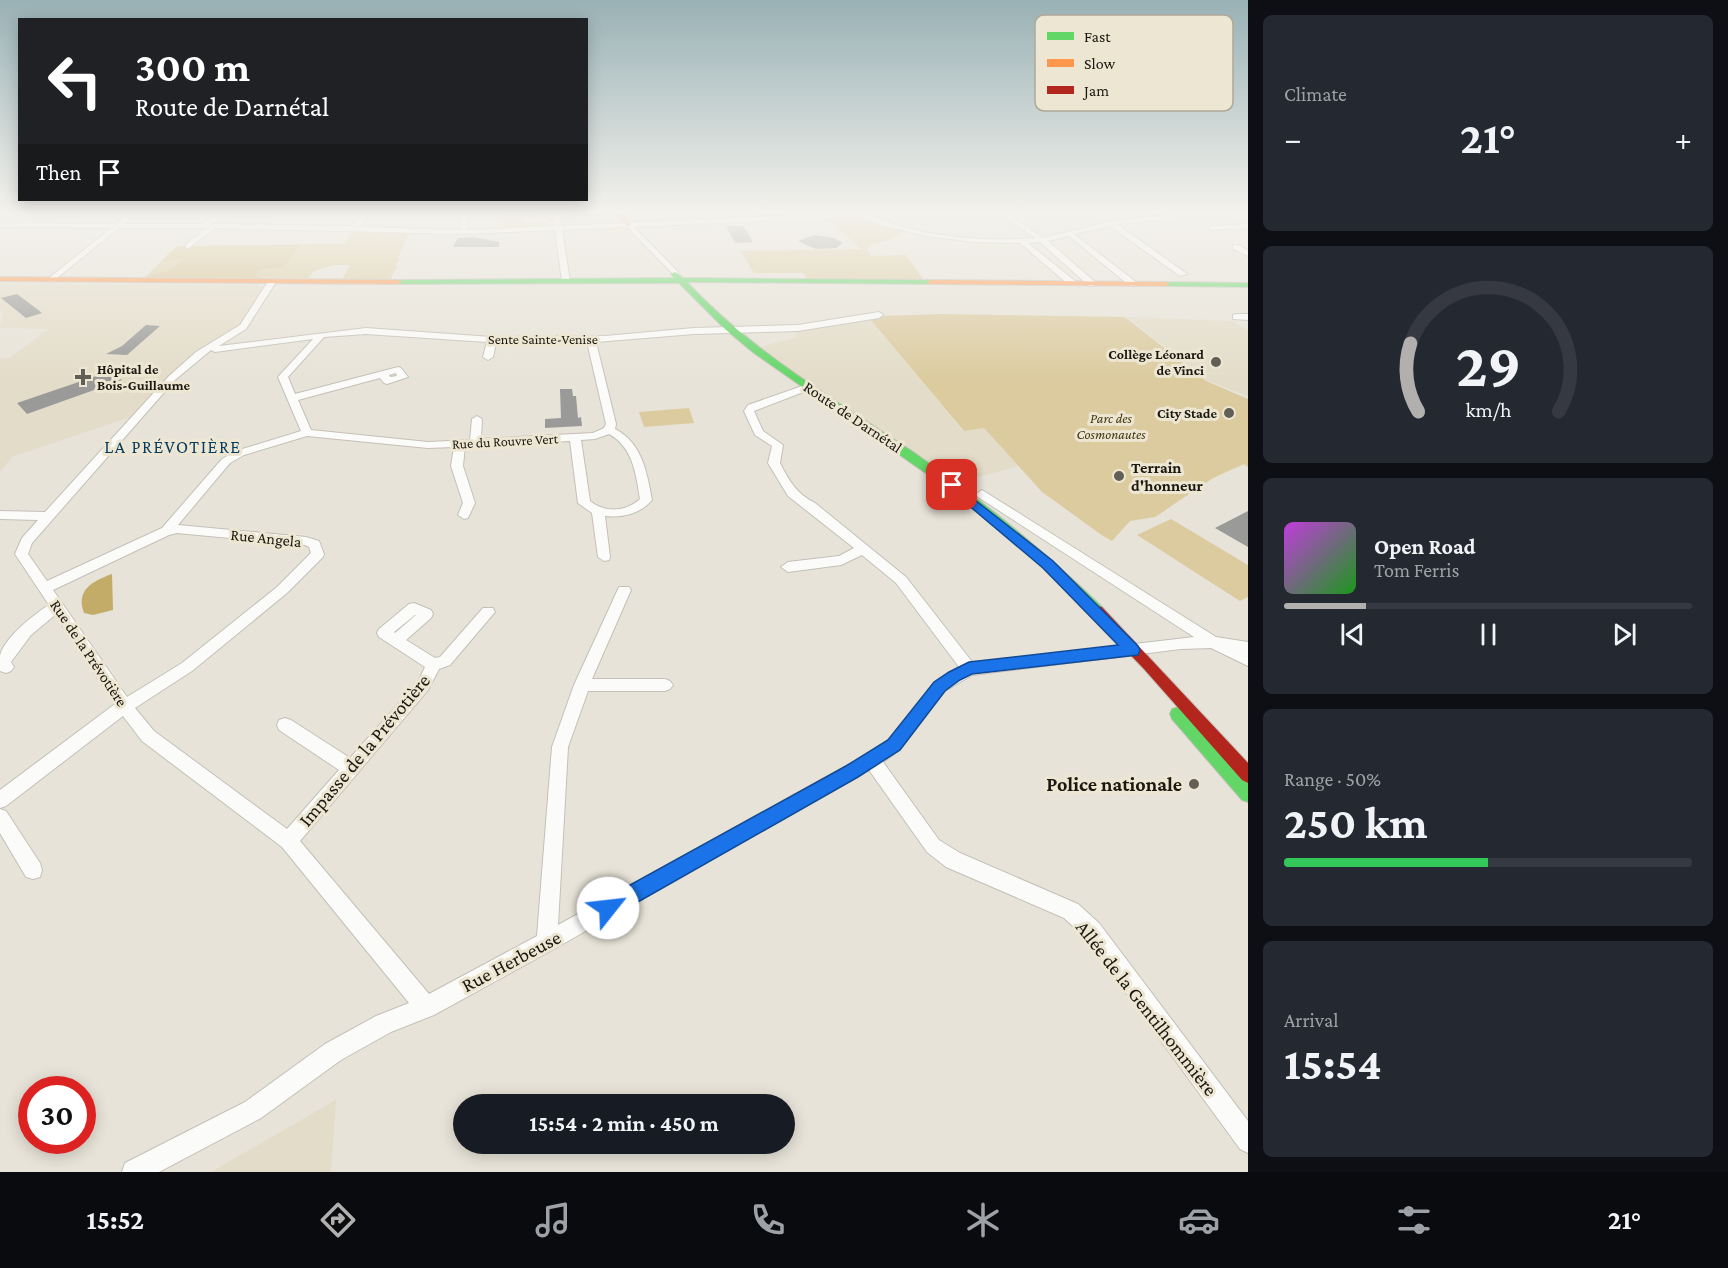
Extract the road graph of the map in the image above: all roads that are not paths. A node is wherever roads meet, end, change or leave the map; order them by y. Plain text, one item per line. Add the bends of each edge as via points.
1 (65, 269) edge
2 (564, 269) edge
3 (669, 269) edge
4 (1054, 269) edge
5 (1075, 269) edge
6 (1114, 269) edge
7 (1175, 269) edge
8 (1183, 274) dead end
9 (677, 277) junction
10 (0, 279) edge
11 (52, 279) junction
12 (566, 281) junction
13 (272, 282) junction
14 (1072, 284) junction
15 (1092, 284) junction
16 (1133, 284) junction
17 (1248, 285) edge
18 (879, 315) dead end
19 (1236, 317) dead end
20 (1248, 317) edge
21 (731, 331) junction
22 (321, 335) junction
23 (492, 340) junction
24 (591, 340) junction
25 (207, 350) junction
26 (488, 357) dead end
27 (382, 374) dead end
28 (808, 387) junction
29 (291, 398) junction
30 (477, 419) dead end
31 (609, 430) junction
32 (307, 433) junction
33 (575, 438) junction
34 (475, 442) junction
35 (460, 443) junction
36 (982, 494) dead end
37 (598, 513) junction
38 (0, 515) edge
39 (465, 515) dead end
40 (49, 516) junction
41 (166, 531) junction
42 (864, 549) junction
43 (604, 557) dead end
44 (788, 567) dead end
45 (42, 584) junction
46 (624, 590) dead end
47 (58, 606) junction
48 (488, 612) dead end
49 (396, 640) dead end
50 (1213, 642) junction
51 (1248, 648) edge
52 (1133, 650) junction
53 (1248, 660) edge
54 (434, 665) junction
55 (6, 667) dead end
56 (969, 669) junction
57 (582, 685) junction
58 (665, 685) dead end
59 (125, 706) junction
60 (285, 725) dead end
61 (872, 760) junction
62 (351, 768) junction
63 (1248, 775) edge
64 (1248, 794) edge
65 (0, 800) edge
66 (0, 817) edge
67 (288, 841) junction
68 (33, 870) dead end
69 (547, 942) junction
70 (426, 1007) junction
71 (1248, 1141) edge
72 (134, 1172) edge

1 - 11 street
2 - 12 street
3 - 9 street
4 - 14 street
5 - 15 street
6 - 16 street
7 - 8 street
9 - 12 main road
9 - 14 main road
9 - 21 main road, Route de Darnétal
10 - 11 main road
11 - 13 main road
12 - 13 main road
13 - 25 street, Rue de la Prévotière via 243,327
14 - 15 main road
15 - 16 main road
16 - 17 main road
18 - 21 street, Sente Sainte-Venise via 798,328
19 - 20 street
21 - 24 street, Sente Sainte-Venise
21 - 28 main road, Route de Darnétal
22 - 23 street, Sente Sainte-Venise via 366,331
22 - 25 street, Sente Sainte-Venise
22 - 29 street via 284,374
23 - 24 street, Sente Sainte-Venise
23 - 26 street
24 - 31 street via 611,424
25 - 40 street, Rue de la Prévotière via 172,378
27 - 29 street
28 - 42 street via 752,407 751,418 759,432 778,445 774,463 789,491
28 - 52 main road, Route de Darnétal via 970,499 1055,571
29 - 32 street
30 - 34 street
31 - 33 street, Rue du Rouvre Vert
31 - 37 street via 620,435 636,453 646,500 641,506
32 - 35 street, Rue du Rouvre Vert via 428,445
32 - 41 street via 226,460
33 - 34 street, Rue du Rouvre Vert
33 - 37 street via 584,503
34 - 35 street, Rue du Rouvre Vert
35 - 39 street via 457,466 469,503
36 - 50 street
37 - 43 street
38 - 40 street
40 - 45 street, Rue de la Prévotière via 26,541 21,554
41 - 45 street, Rue Angela
41 - 59 street, Rue Angela via 306,541 315,544 318,554 282,590 187,667
42 - 44 street via 841,560
42 - 56 street via 901,580
45 - 47 street, Rue de la Prévotière
46 - 57 street
47 - 55 street via 37,618 13,645 2,664
47 - 59 street, Rue de la Prévotière
48 - 54 street via 445,661
49 - 54 street, Impasse de la Prévotière
50 - 51 street, Rue Herbeuse
50 - 52 street, Rue Herbeuse
50 - 53 street
52 - 56 street, Rue Herbeuse
52 - 63 main road, Route de Darnétal via 1165,680
52 - 64 main road, Route de Darnétal via 1151,682
54 - 62 street, Impasse de la Prévotière via 423,686
56 - 61 street, Rue Herbeuse via 940,687 894,745
57 - 58 street
57 - 69 street via 560,747
59 - 65 street
59 - 67 street, Rue de la Prévotière via 148,736
60 - 62 street
61 - 69 street, Rue Herbeuse
61 - 71 street, Allée de la Gentilhommière via 933,846 953,860 1071,911 1092,930
62 - 67 street, Impasse de la Prévotière
66 - 68 street
67 - 70 street, Rue de la Prévotière
69 - 70 street, Rue Herbeuse
70 - 72 street, Rue Herbeuse via 333,1052 254,1110

